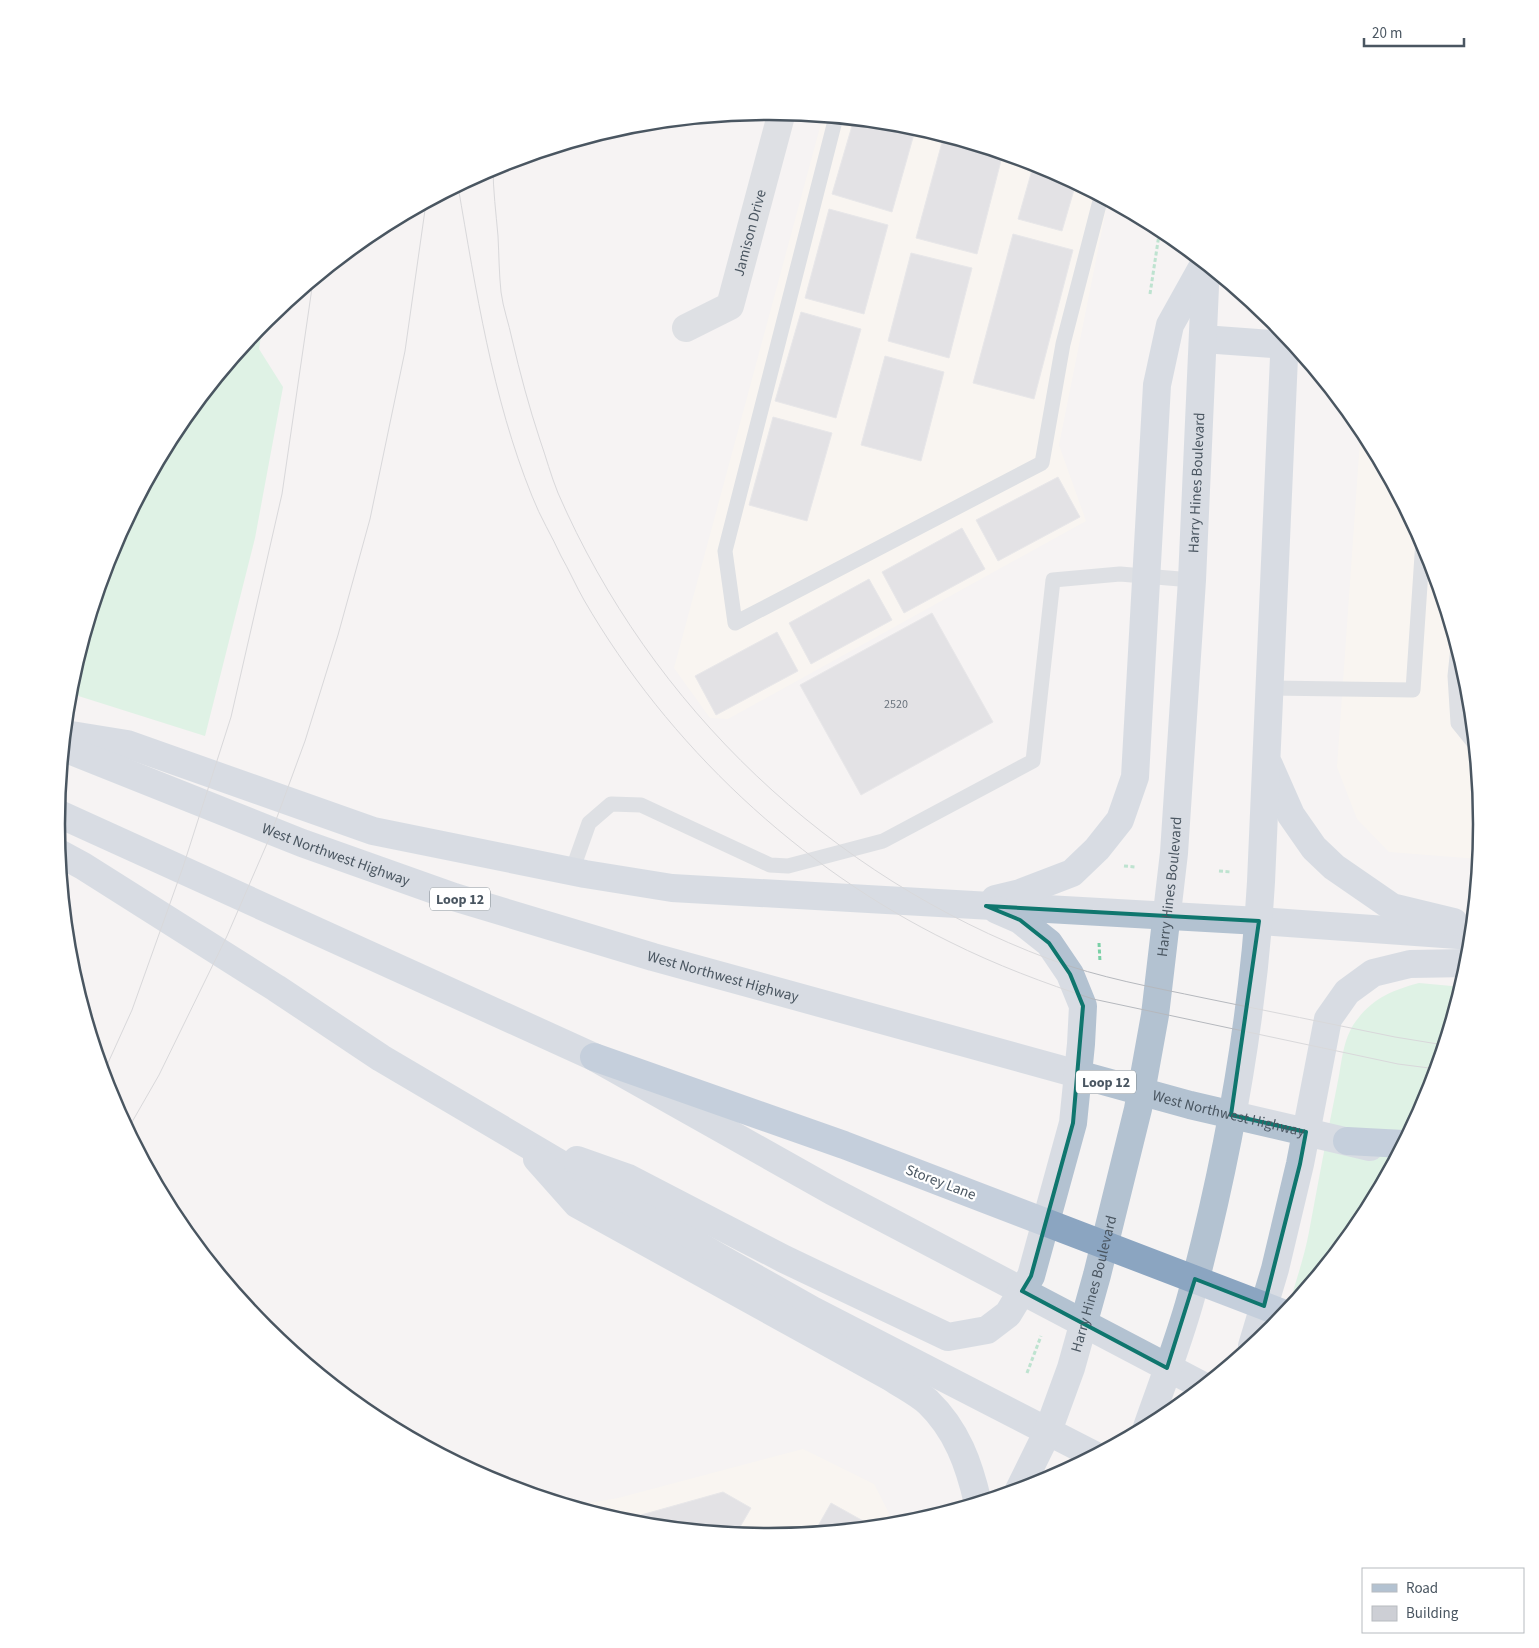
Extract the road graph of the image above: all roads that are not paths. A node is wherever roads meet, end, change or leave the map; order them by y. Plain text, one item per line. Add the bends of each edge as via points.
1 (780, 120) edge
2 (834, 123) edge
3 (1099, 202) edge
4 (1202, 268) edge
5 (1205, 270) edge
6 (686, 328) dead end
7 (1203, 339) junction
8 (1283, 342) edge
9 (1289, 348) edge
10 (1421, 557) edge
11 (1147, 576) junction
12 (1192, 580) junction
13 (1456, 668) edge
14 (1270, 688) junction
15 (71, 735) edge
16 (1468, 736) edge
17 (69, 750) edge
18 (1267, 760) junction
19 (65, 817) edge
20 (66, 857) edge
21 (572, 871) junction
22 (980, 905) junction
23 (1166, 916) junction
24 (1259, 922) junction
25 (1466, 924) edge
26 (1465, 936) edge
27 (1460, 963) edge
28 (594, 1057) junction
29 (520, 1139) junction
30 (1346, 1141) junction
31 (1397, 1144) edge
32 (1392, 1153) edge
33 (1278, 1311) edge
34 (1256, 1334) edge
35 (1198, 1383) edge
36 (1152, 1416) edge
37 (1048, 1431) junction
38 (1088, 1452) edge
39 (1024, 1481) edge
40 (977, 1497) edge

1 - 6 street, Jamison Drive via 730,306
2 - 3 lane via 725,551 734,623 1042,464 1062,344
4 - 11 main road via 1170,325 1157,385
5 - 7 main road, Harry Hines Boulevard
7 - 8 main road
7 - 12 main road, Harry Hines Boulevard
9 - 14 main road
10 - 14 lane via 1413,690
11 - 12 lane
11 - 21 lane via 1120,574 1053,580 1032,761 883,841 788,866 770,865 642,805 611,804 589,823
11 - 22 main road via 1135,777 1120,820 1072,873
12 - 23 main road, Harry Hines Boulevard via 1174,853
13 - 16 lane via 1458,723
14 - 18 main road
15 - 21 main road via 127,744 373,831
17 - 30 main road, West Northwest Highway / Loop 12 via 302,843 454,897 653,957 1190,1105
18 - 24 main road
18 - 25 main road via 1291,815 1314,848 1334,867 1392,907
19 - 28 main road
20 - 29 main road via 260,978 380,1058
21 - 22 main road via 672,888
22 - 23 main road
22 - 29 main road via 1020,920 1049,943 1070,974 1083,1006 1073,1124 1031,1276 1008,1314 987,1330 948,1337 784,1259 628,1178
23 - 24 main road
23 - 37 main road, Harry Hines Boulevard via 1155,1015 1138,1109 1098,1275 1071,1368
24 - 26 main road
24 - 36 main road via 1241,1067 1218,1184 1191,1299
27 - 34 main road via 1410,964 1373,973 1347,992 1328,1019 1300,1164
28 - 33 highway, Storey Lane via 844,1144
28 - 35 main road via 832,1192
29 - 37 main road via 804,1305
29 - 40 main road via 578,1204 892,1378 928,1402 953,1433 970,1469
30 - 31 highway
30 - 32 main road, West Northwest Highway / Loop 12
37 - 38 main road
37 - 39 main road, Harry Hines Boulevard

